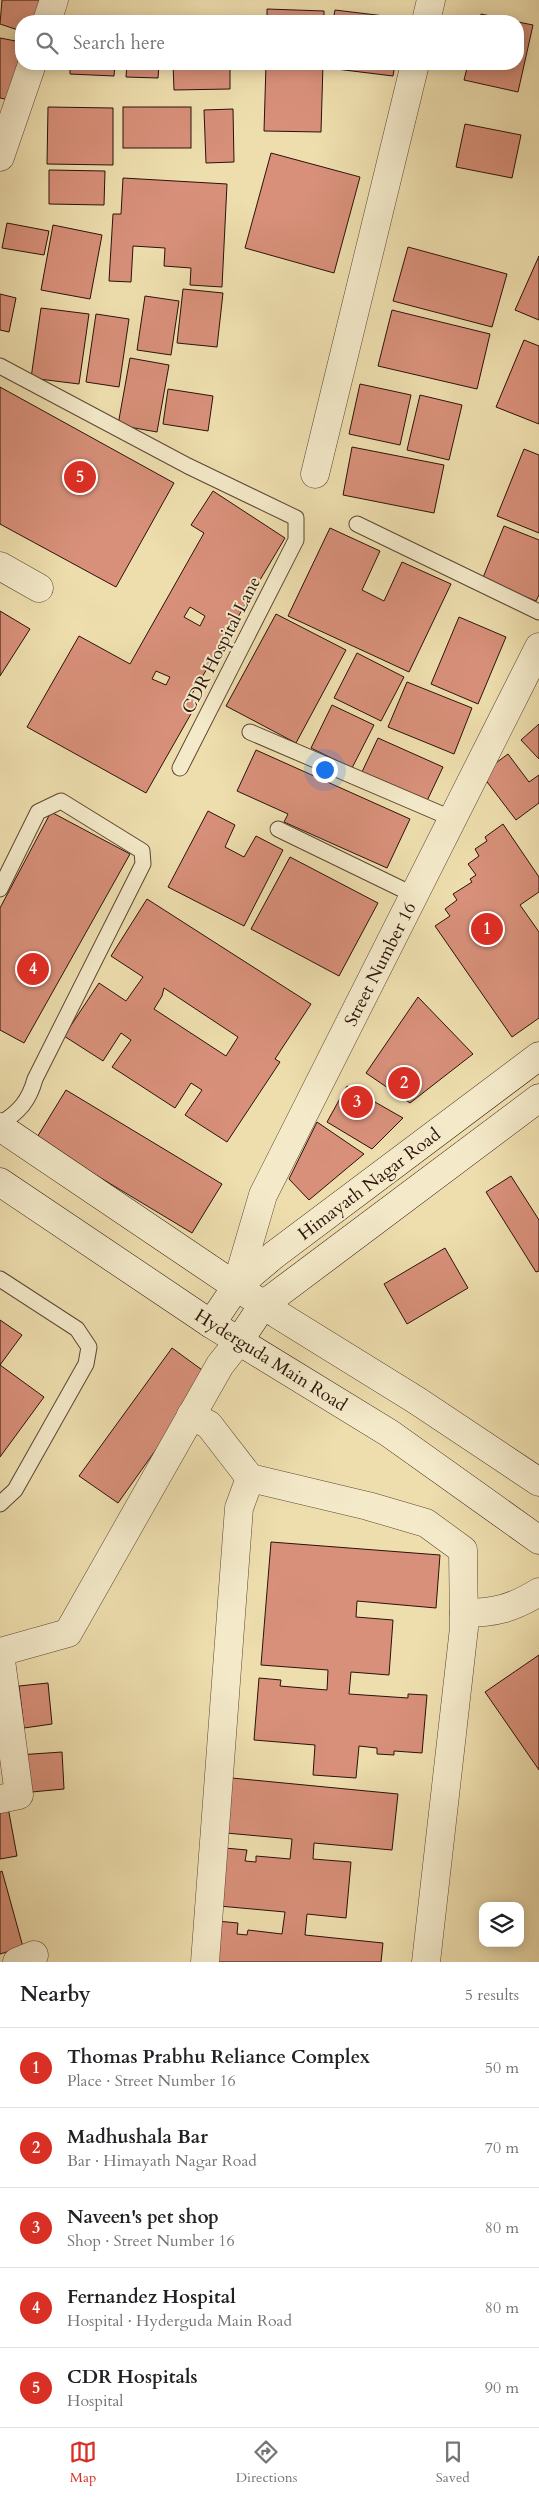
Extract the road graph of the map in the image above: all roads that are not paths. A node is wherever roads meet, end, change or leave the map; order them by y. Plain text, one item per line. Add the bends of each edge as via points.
1 (54, 0) edge
2 (431, 0) edge
3 (49, 15) edge
4 (427, 15) edge
5 (30, 70) edge
6 (414, 70) edge
7 (0, 158) edge
8 (0, 366) edge
9 (315, 474) dead end
10 (357, 524) dead end
11 (0, 566) edge
12 (39, 588) dead end
13 (539, 612) edge
14 (539, 647) edge
15 (250, 732) dead end
16 (180, 768) dead end
17 (453, 820) junction
18 (278, 829) dead end
19 (0, 889) edge
20 (414, 895) junction
21 (539, 1056) edge
22 (539, 1098) edge
23 (0, 1125) edge
24 (0, 1182) edge
25 (0, 1279) edge
26 (236, 1287) junction
27 (263, 1305) junction
28 (211, 1324) junction
29 (239, 1341) junction
30 (220, 1365) junction
31 (191, 1415) junction
32 (250, 1478) junction
33 (539, 1482) edge
34 (0, 1504) edge
35 (539, 1540) edge
36 (539, 1592) edge
37 (539, 1614) edge
38 (464, 1620) junction
39 (0, 1653) edge
40 (5, 1732) edge
41 (0, 1799) edge
42 (205, 1962) edge
43 (426, 1962) edge

1 - 3 street
2 - 4 street
5 - 7 street
6 - 9 street
8 - 16 lane, CDR Hospital Lane via 188,466 296,518 296,540
10 - 13 lane
11 - 12 street
14 - 17 street, Street Number 16
15 - 17 lane
17 - 20 street, Street Number 16
18 - 20 lane
19 - 23 lane via 38,812 61,801 142,850 143,864 32,1090 18,1113
20 - 26 street, Street Number 16 via 263,1195
21 - 26 street, Himayath Nagar Road via 274,1254
22 - 27 street, Himayath Nagar Road
23 - 26 street
24 - 28 street, Hyderguda Main Road
25 - 34 lane via 78,1330 89,1347 86,1364 16,1490
26 - 27 street
26 - 28 street, Himayath Nagar Road
27 - 29 street, Himayath Nagar Road
27 - 33 street via 416,1400
28 - 29 street, Hyderguda Main Road
28 - 30 street
29 - 30 street, Himayath Nagar Road
29 - 35 street, Hyderguda Main Road via 389,1433
30 - 31 street, Himayath Nagar Road
31 - 32 street via 209,1425
31 - 39 street, Himayath Nagar Road via 68,1634
32 - 38 street via 426,1523 462,1550
32 - 42 street via 239,1508
36 - 38 street via 523,1602
37 - 38 street via 491,1625
38 - 43 street
39 - 40 street
40 - 41 street via 19,1795

